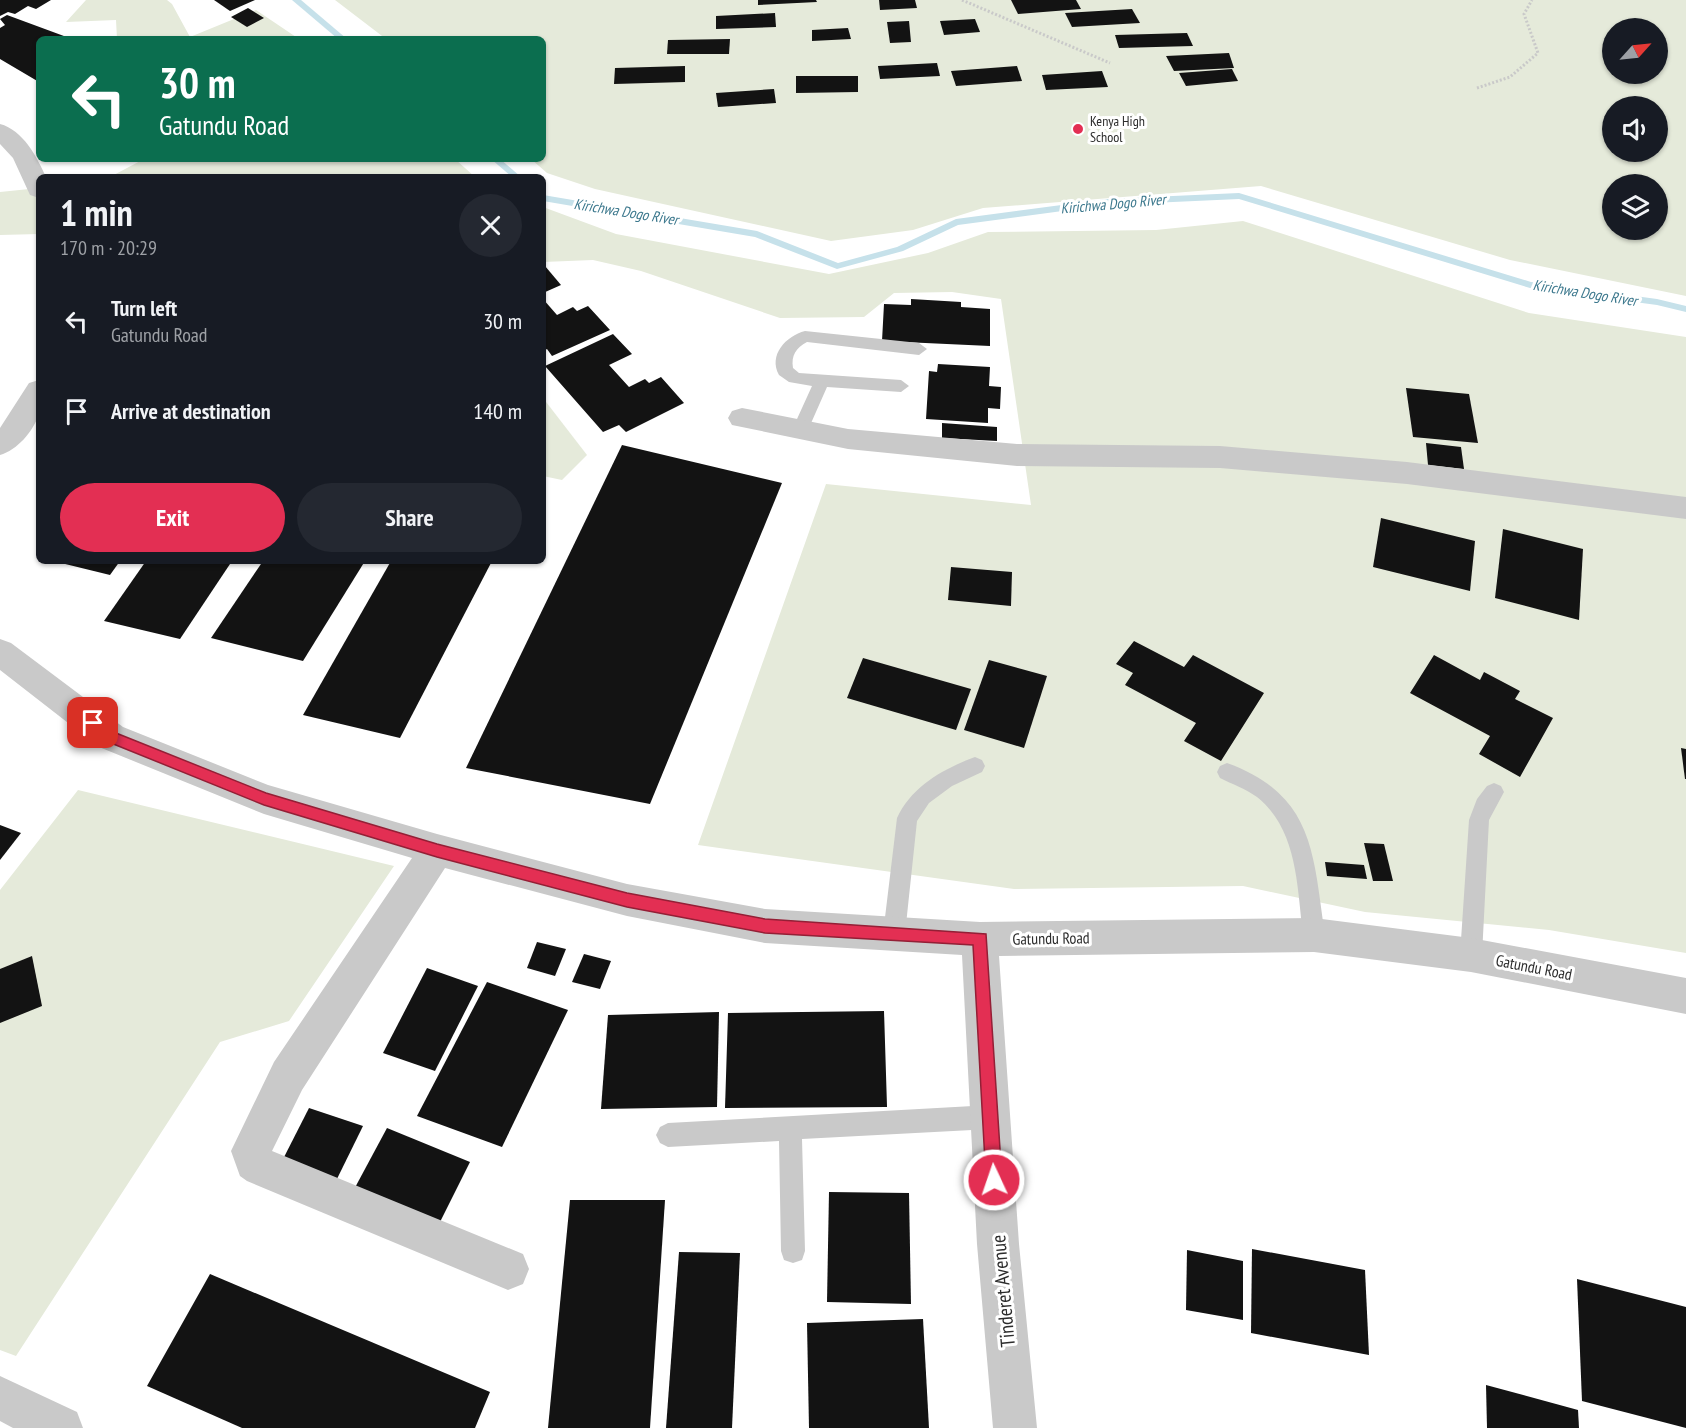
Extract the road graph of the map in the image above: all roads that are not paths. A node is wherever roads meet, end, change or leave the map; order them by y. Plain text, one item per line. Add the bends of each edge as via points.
1 (0, 131) edge
2 (36, 183) edge
3 (919, 349) dead end
4 (822, 381) junction
5 (901, 386) dead end
6 (36, 395) edge
7 (742, 418) dead end
8 (800, 430) junction
9 (0, 445) edge
10 (1686, 508) edge
11 (0, 652) edge
12 (975, 766) dead end
13 (1227, 772) dead end
14 (1494, 792) dead end
15 (437, 850) junction
16 (894, 934) junction
17 (1314, 935) junction
18 (980, 939) junction
19 (1471, 956) junction
20 (1686, 996) edge
21 (991, 1117) junction
22 (790, 1128) junction
23 (668, 1135) dead end
24 (793, 1251) dead end
25 (508, 1269) dead end
26 (0, 1398) edge
27 (61, 1428) edge
28 (1015, 1428) edge

1 - 2 street via 24,154
3 - 4 lane via 805,336 788,346 785,371 795,378
4 - 5 lane
4 - 8 lane
6 - 9 street via 14,432
7 - 8 street
8 - 10 street via 848,439 1017,455 1220,457 1337,467
11 - 15 street, Gatundu Road via 111,737 264,799
12 - 16 lane via 945,780 922,797 907,818
13 - 17 lane via 1264,791 1289,818 1298,842
14 - 19 lane via 1479,820
15 - 16 street, Gatundu Road via 627,900 754,924
15 - 25 street via 288,1076 251,1151 254,1162 261,1167
16 - 18 street, Gatundu Road
17 - 18 street, Gatundu Road
17 - 19 street, Gatundu Road
18 - 21 street, Tinderet Avenue
19 - 20 street, Gatundu Road
21 - 22 lane
21 - 28 street, Tinderet Avenue
22 - 23 lane
22 - 24 lane
26 - 27 street

